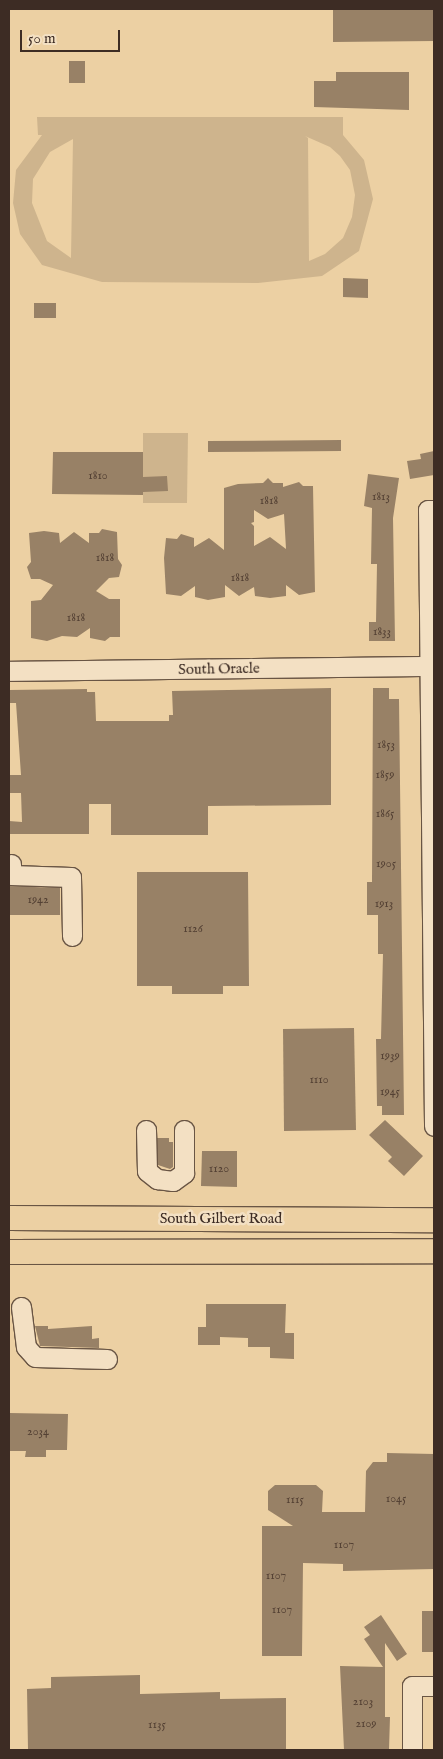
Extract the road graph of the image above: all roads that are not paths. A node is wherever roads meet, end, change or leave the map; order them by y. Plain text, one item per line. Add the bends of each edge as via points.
1 (431, 510) edge
2 (432, 666) edge
3 (9, 671) edge
4 (433, 826) edge
5 (11, 864) dead end
6 (72, 936) dead end
7 (433, 980) edge
8 (434, 1126) edge
9 (146, 1130) dead end
10 (184, 1130) dead end
11 (9, 1218) edge
12 (346, 1220) junction
13 (434, 1220) edge
14 (434, 1251) edge
15 (9, 1252) edge
16 (352, 1252) junction
17 (21, 1307) dead end
18 (108, 1358) dead end
19 (434, 1686) edge
20 (412, 1750) edge

1 - 2 street
2 - 3 street, South Oracle
2 - 4 street
4 - 7 street
5 - 6 street via 11,875 71,877
7 - 8 street
9 - 10 street via 147,1171 157,1180 173,1181 184,1172
11 - 12 main road, South Gilbert Road
12 - 13 main road, South Gilbert Road
12 - 16 main road
14 - 16 main road
15 - 16 main road
17 - 18 street via 26,1347 35,1357
19 - 20 street via 412,1686

